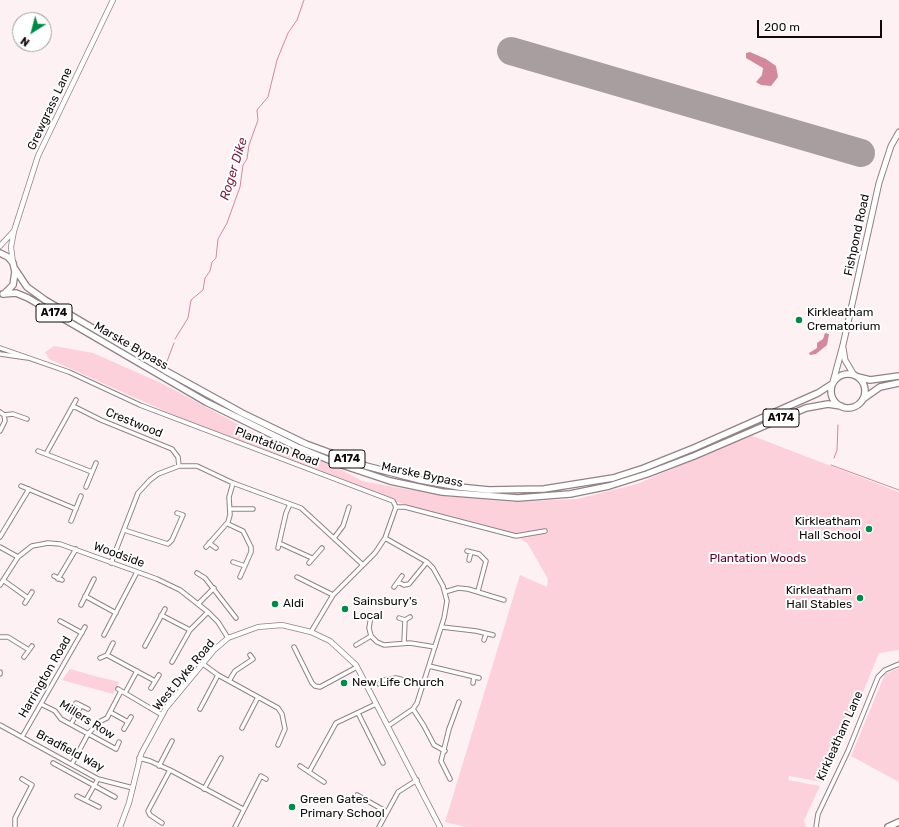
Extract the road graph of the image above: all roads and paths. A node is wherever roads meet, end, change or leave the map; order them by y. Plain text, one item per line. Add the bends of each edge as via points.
1 (113, 0) edge
2 (899, 132) edge
3 (14, 230) junction
4 (0, 246) edge
5 (0, 253) edge
6 (14, 266) junction
7 (2, 295) edge
8 (843, 345) junction
9 (0, 348) edge
10 (0, 354) edge
11 (31, 358) junction
12 (856, 376) junction
13 (899, 376) edge
14 (832, 383) junction
15 (899, 383) edge
16 (76, 400) dead end
17 (862, 400) junction
18 (73, 406) junction
19 (841, 406) junction
20 (0, 412) edge
21 (4, 415) junction
22 (27, 419) dead end
23 (0, 431) edge
24 (38, 451) dead end
25 (46, 454) junction
26 (96, 463) dead end
27 (179, 466) junction
28 (92, 472) junction
29 (233, 483) junction
30 (21, 486) dead end
31 (86, 487) dead end
32 (29, 489) junction
33 (81, 496) dead end
34 (248, 502) dead end
35 (290, 504) junction
36 (248, 507) junction
37 (349, 507) dead end
38 (396, 507) junction
39 (76, 509) junction
40 (230, 509) junction
41 (253, 509) dead end
42 (177, 513) dead end
43 (347, 514) junction
44 (352, 516) dead end
45 (71, 521) dead end
46 (228, 524) junction
47 (124, 530) junction
48 (545, 532) dead end
49 (0, 537) edge
50 (334, 538) junction
51 (385, 538) junction
52 (210, 543) junction
53 (279, 543) junction
54 (0, 547) edge
55 (206, 547) dead end
56 (216, 548) dead end
57 (278, 548) dead end
58 (322, 548) dead end
59 (76, 549) junction
60 (18, 557) junction
61 (312, 558) junction
62 (469, 560) dead end
63 (233, 562) dead end
64 (427, 562) junction
65 (111, 563) junction
66 (309, 563) dead end
67 (363, 565) junction
68 (245, 566) junction
69 (137, 572) junction
70 (197, 573) dead end
71 (402, 576) dead end
72 (240, 577) dead end
73 (297, 577) dead end
74 (58, 578) dead end
75 (94, 579) dead end
76 (4, 580) junction
77 (398, 582) junction
78 (0, 585) edge
79 (394, 587) dead end
80 (214, 588) junction
81 (478, 591) junction
82 (32, 592) dead end
83 (445, 592) junction
84 (502, 593) dead end
85 (333, 595) junction
86 (85, 596) junction
87 (28, 598) junction
88 (24, 603) dead end
89 (199, 603) junction
90 (81, 605) dead end
91 (165, 609) dead end
92 (208, 612) junction
93 (116, 613) junction
94 (161, 615) junction
95 (371, 616) dead end
96 (410, 617) dead end
97 (236, 618) dead end
98 (399, 618) dead end
99 (405, 620) junction
100 (60, 621) dead end
101 (369, 621) junction
102 (364, 622) dead end
103 (85, 627) dead end
104 (442, 627) junction
105 (190, 630) junction
106 (311, 632) junction
107 (82, 633) junction
108 (486, 634) junction
109 (104, 635) dead end
110 (371, 636) junction
111 (492, 636) dead end
112 (0, 637) edge
113 (228, 638) junction
114 (484, 640) dead end
115 (113, 643) dead end
116 (404, 643) junction
117 (32, 646) dead end
118 (144, 646) dead end
119 (294, 647) dead end
120 (363, 647) dead end
121 (435, 647) junction
122 (29, 650) junction
123 (107, 655) junction
124 (250, 655) dead end
125 (24, 657) dead end
126 (100, 658) dead end
127 (172, 662) dead end
128 (203, 664) junction
129 (899, 664) edge
130 (429, 666) junction
131 (357, 667) junction
132 (137, 671) junction
133 (381, 674) dead end
134 (159, 675) dead end
135 (218, 675) junction
136 (474, 677) junction
137 (479, 678) dead end
138 (384, 680) junction
139 (155, 681) junction
140 (229, 681) junction
141 (473, 683) dead end
142 (379, 684) dead end
143 (423, 685) junction
144 (151, 688) dead end
145 (122, 691) junction
146 (258, 697) junction
147 (76, 702) dead end
148 (459, 702) dead end
149 (41, 704) junction
150 (376, 704) junction
151 (81, 706) junction
152 (88, 709) dead end
153 (200, 709) dead end
154 (413, 709) junction
155 (110, 712) junction
156 (358, 713) junction
157 (162, 715) junction
158 (131, 717) dead end
159 (128, 722) junction
160 (71, 724) junction
161 (0, 725) edge
162 (388, 726) junction
163 (242, 728) dead end
164 (124, 729) dead end
165 (88, 734) junction
166 (22, 737) junction
167 (172, 741) dead end
168 (119, 742) dead end
169 (278, 745) dead end
170 (445, 751) junction
171 (139, 758) junction
172 (221, 758) dead end
173 (383, 762) dead end
174 (53, 763) dead end
175 (72, 764) junction
176 (159, 766) junction
177 (300, 766) dead end
178 (170, 770) junction
179 (309, 772) junction
180 (22, 779) dead end
181 (98, 779) junction
182 (266, 779) dead end
183 (450, 779) dead end
184 (417, 780) junction
185 (324, 782) dead end
186 (94, 786) junction
187 (133, 788) junction
188 (204, 789) junction
189 (357, 795) dead end
190 (77, 796) dead end
191 (115, 797) dead end
192 (86, 800) junction
193 (99, 807) dead end
194 (243, 810) junction
195 (387, 812) junction
196 (899, 822) edge
197 (162, 823) dead end
198 (15, 827) edge
199 (120, 827) edge
200 (235, 827) edge
201 (379, 827) edge
202 (440, 827) edge
203 (816, 827) edge
204 (888, 827) edge

1 - 3 street, Grewgrass Lane via 38,156
2 - 8 main road, Fishpond Road via 891,146 879,183
3 - 4 street, Grewgrass Lane
3 - 6 street, Grewgrass Lane via 11,247
5 - 6 main road, A174 via 8,257
6 - 7 main road, A174 via 14,282
6 - 14 main road, Marske Bypass / A174 via 27,287 45,300 164,370 255,419 306,444 366,466 459,487 544,490 613,478 694,448 822,391
7 - 19 main road, Marske Bypass / A174 via 16,294 28,298 206,402 297,447 390,481 442,492 518,498 570,494 609,486 694,456 806,408 828,404
8 - 12 main road, Fishpond Road via 845,360
8 - 14 main road, Fishpond Road
9 - 11 street, Plantation Road
10 - 11 street, Plantation Road
11 - 38 street, Plantation Road via 83,378 140,405 393,501
12 - 13 main road, A174 via 870,380
12 - 14 main road, A174 via 843,374
12 - 17 main road via 864,386
14 - 19 main road via 831,393
15 - 17 main road, A174 via 880,387
16 - 18 street
17 - 19 main road, A174 via 855,406
18 - 25 street
18 - 27 street, Crestwood via 172,449 178,458
20 - 21 street
21 - 22 street via 13,414
21 - 23 street
24 - 25 street
25 - 28 street
26 - 28 street
27 - 29 street via 198,466
27 - 47 street via 158,474 145,485 134,503
28 - 31 street
29 - 35 street
29 - 40 street via 229,497
30 - 32 street
32 - 39 street
32 - 49 street
33 - 39 street
34 - 36 street
35 - 50 street via 309,514
35 - 53 street
36 - 40 street
36 - 41 street
37 - 43 street
38 - 48 street, Plantation Road via 405,507 516,536
38 - 51 street
39 - 45 street
40 - 46 street
42 - 47 street via 183,515 168,544
43 - 44 street
43 - 50 street via 343,526
46 - 52 street
46 - 68 street via 243,531 247,536 251,552
47 - 65 street
50 - 67 street
51 - 64 street
51 - 67 street
52 - 55 street
52 - 56 street
53 - 57 street
53 - 61 street
54 - 60 street
58 - 61 street
59 - 60 street, Woodside via 48,543 32,546
59 - 65 street, Woodside
59 - 74 street
60 - 76 street, Woodside
61 - 66 street
62 - 81 street via 469,551 479,554 486,561
63 - 68 street
64 - 77 street via 409,584
64 - 83 street via 439,577
65 - 69 street, Woodside
67 - 85 street
68 - 72 street
69 - 89 street, Woodside via 172,586
69 - 93 street
70 - 80 street
71 - 77 street
73 - 85 street
75 - 86 street
76 - 78 street, Woodside
76 - 87 street
77 - 79 street
80 - 89 street
80 - 97 street
81 - 83 street via 458,588
81 - 84 street via 502,599
82 - 87 street
83 - 104 street via 446,611
85 - 106 street
86 - 90 street
86 - 93 street
87 - 88 street
89 - 92 street, Woodside
91 - 94 street
92 - 105 street
92 - 113 street, Woodside
93 - 109 street
94 - 105 street
94 - 118 street
95 - 101 street
96 - 99 street
98 - 99 street
99 - 116 street
100 - 107 street
101 - 102 street
101 - 110 street
103 - 107 street, Harrington Road
104 - 108 street
104 - 121 street
105 - 127 street
106 - 113 street, West Dyke Road via 282,624 258,627
106 - 131 street, West Dyke Road via 330,641
107 - 149 street, Harrington Road
108 - 111 street
108 - 114 street
110 - 116 street via 384,645
110 - 120 street via 358,644
112 - 122 street via 8,637
113 - 128 street, West Dyke Road
115 - 123 street
116 - 121 street
117 - 122 street
119 - 131 street via 315,686 320,687
121 - 130 street
122 - 125 street
123 - 126 street
123 - 132 street
124 - 140 street via 253,659 235,671
128 - 135 street
128 - 157 street, West Dyke Road
129 - 203 street, Kirkleatham Lane via 885,670 878,677 848,751 818,814
130 - 136 street
130 - 143 street
131 - 150 street, West Dyke Road
132 - 139 street
132 - 145 street
133 - 138 street
134 - 139 street
135 - 140 street
135 - 153 street
136 - 137 street
136 - 141 street
138 - 142 street
138 - 143 street via 403,678
139 - 144 street
140 - 146 street
143 - 154 street
145 - 155 street
145 - 157 street
146 - 163 street
146 - 169 street via 274,705 282,714 285,729
147 - 151 street
148 - 170 street via 449,729
149 - 160 street, Millers Row
149 - 166 street, Harrington Road
150 - 156 street
150 - 162 street, West Dyke Road
151 - 152 street
151 - 160 street
154 - 162 street
154 - 170 street via 434,745
155 - 159 street
155 - 165 street via 107,718 99,722
156 - 173 street
156 - 179 street via 336,724
157 - 171 street, West Dyke Road
158 - 159 street
159 - 164 street
160 - 165 street, Millers Row
161 - 166 street, Bradfield Way
162 - 184 street, West Dyke Road
165 - 168 street, Millers Row via 116,749
165 - 175 street
166 - 175 street, Bradfield Way
167 - 176 street
170 - 183 street via 442,765
171 - 176 street
171 - 187 street, West Dyke Road
172 - 188 street
174 - 186 street
175 - 181 street, Bradfield Way
176 - 178 street
177 - 179 street
178 - 188 street
178 - 197 street via 148,811
179 - 185 street
180 - 198 street via 32,785 15,818
181 - 186 street
181 - 187 street, Bradfield Way
182 - 194 street via 260,776
184 - 195 street via 401,789
184 - 202 street, West Dyke Road
186 - 191 street
186 - 192 street
187 - 199 street, West Dyke Road
188 - 194 street
189 - 195 street
190 - 192 street
192 - 193 street
194 - 200 street
195 - 201 street
196 - 204 main road

